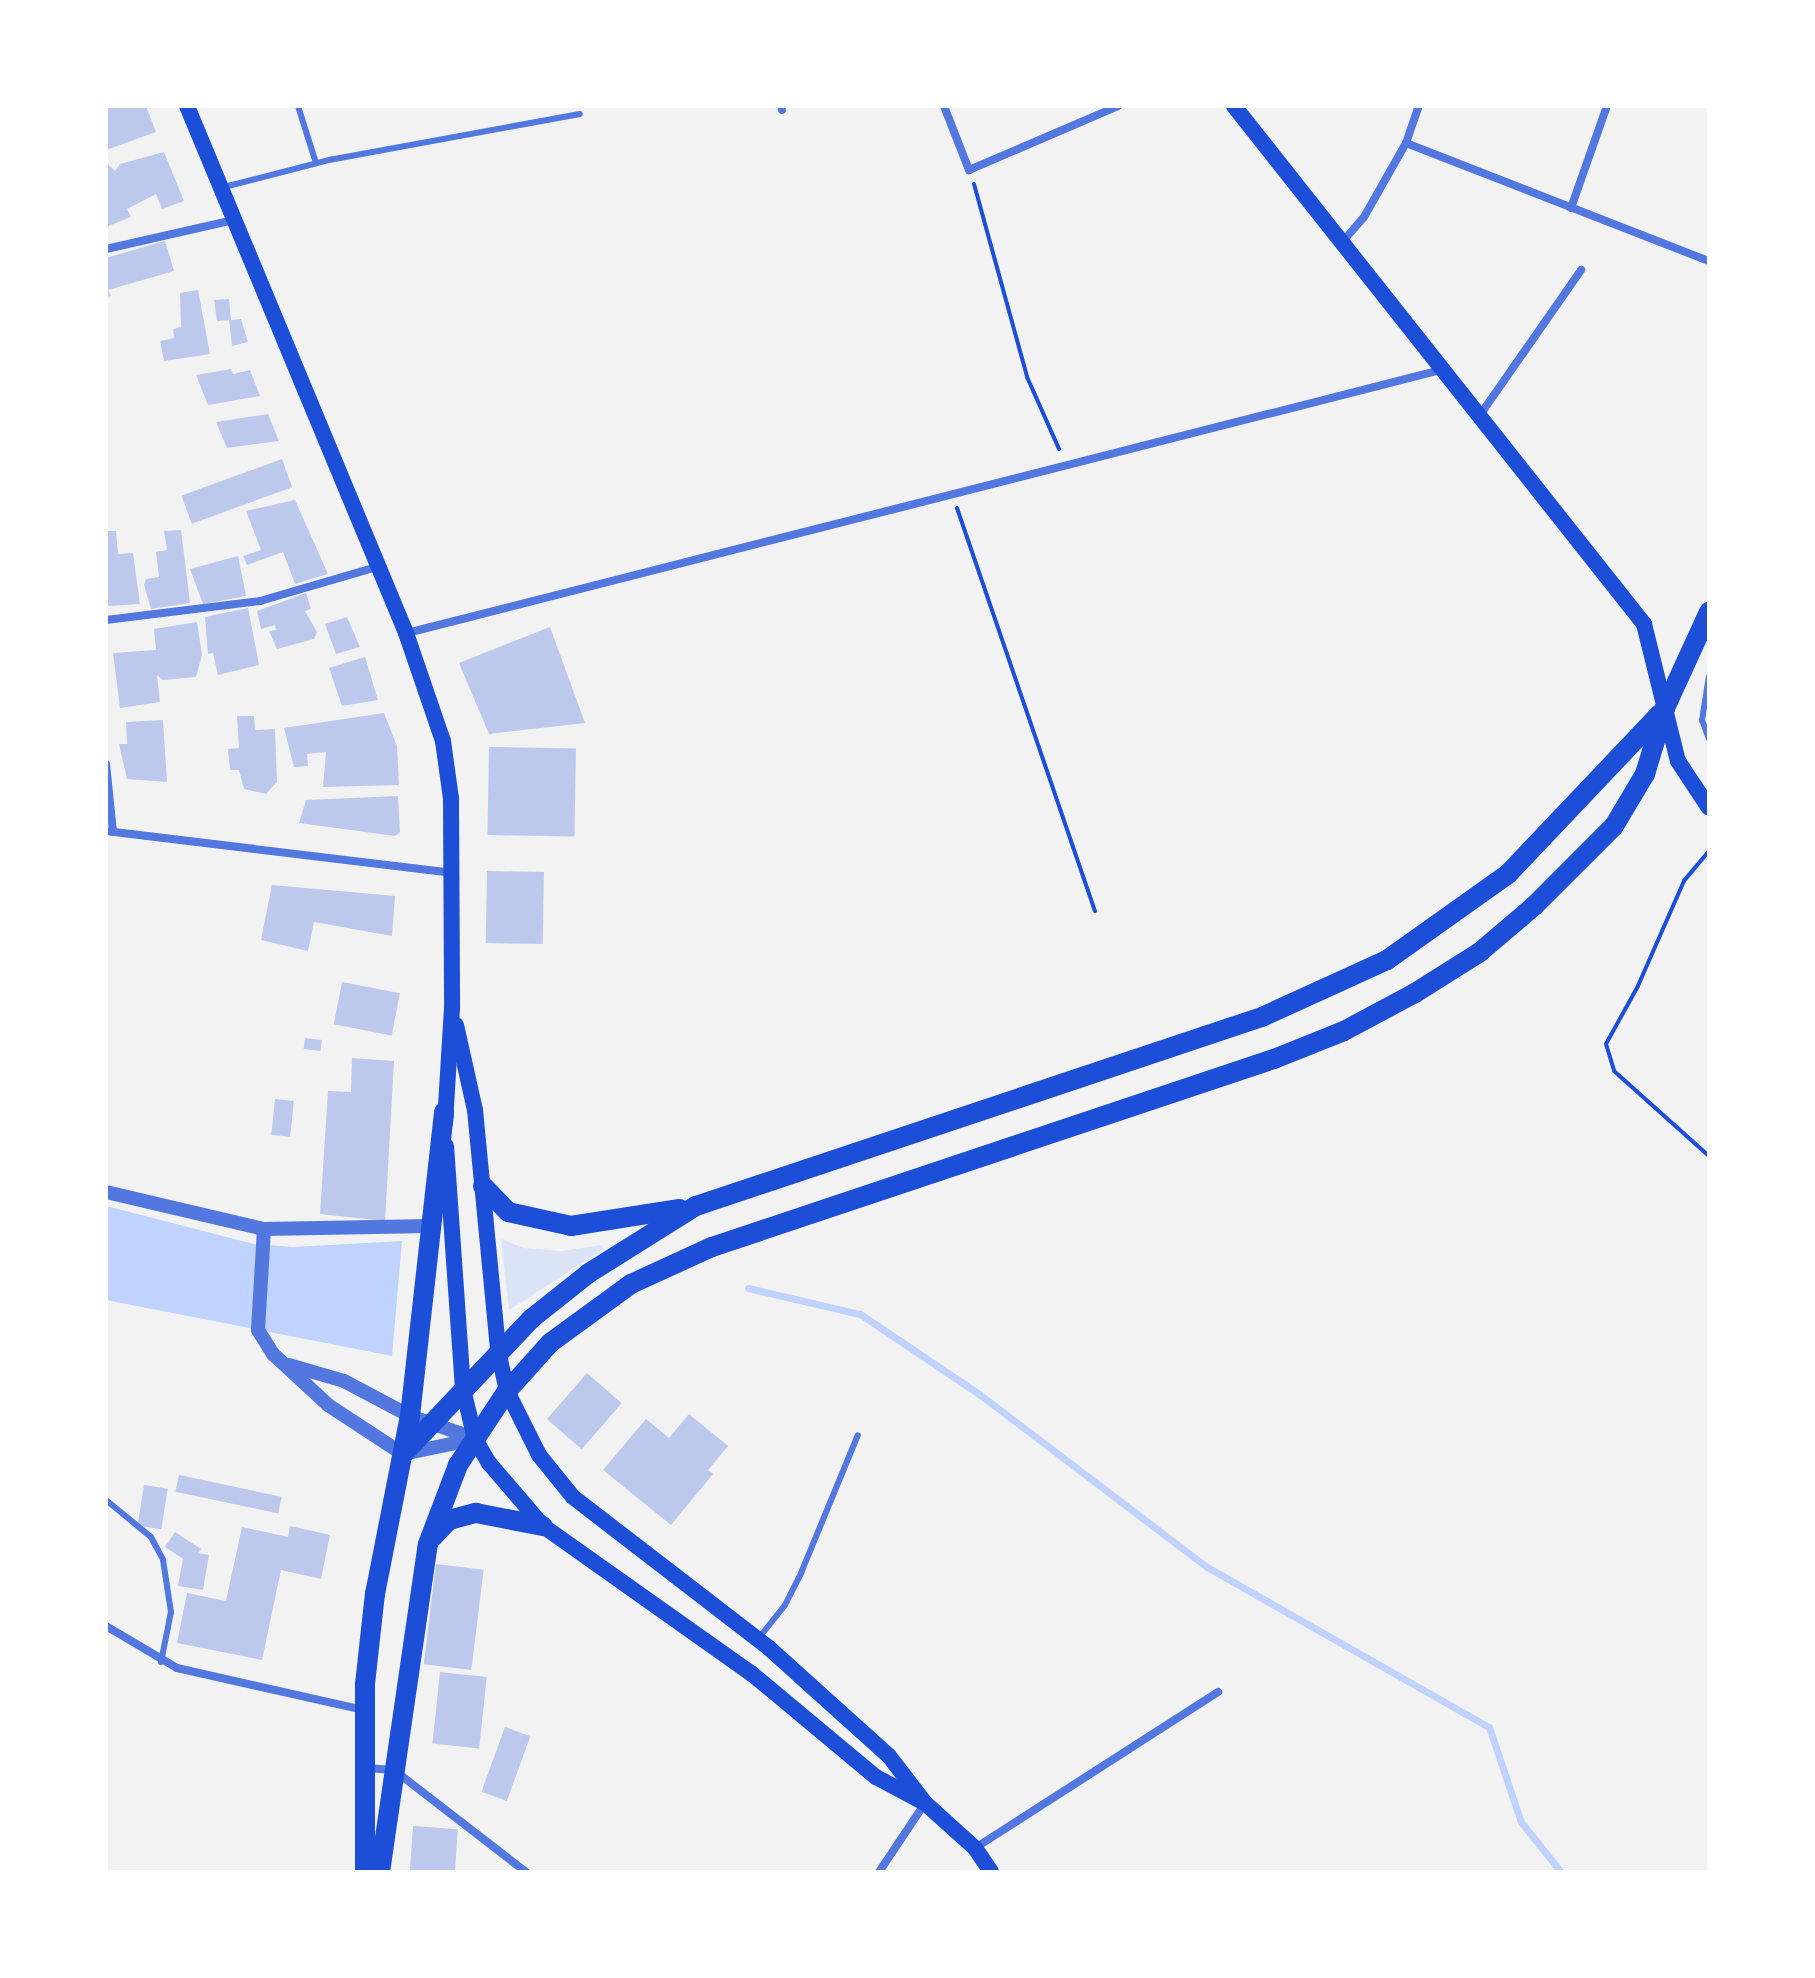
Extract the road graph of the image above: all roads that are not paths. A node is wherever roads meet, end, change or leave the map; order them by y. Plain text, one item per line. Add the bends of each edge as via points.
1 (187, 106) edge
2 (298, 106) edge
3 (944, 106) edge
4 (1118, 106) edge
5 (1234, 106) edge
6 (1419, 106) edge
7 (1607, 106) edge
8 (580, 114) dead end
9 (1406, 143) junction
10 (316, 163) junction
11 (221, 188) junction
12 (1571, 208) junction
13 (234, 220) junction
14 (1344, 240) junction
15 (106, 249) edge
16 (1709, 261) edge
17 (1581, 270) dead end
18 (1441, 370) junction
19 (1480, 415) junction
20 (377, 567) junction
21 (1709, 612) edge
22 (106, 620) edge
23 (406, 633) junction
24 (1709, 676) edge
25 (1665, 708) junction
26 (1709, 739) edge
27 (106, 764) edge
28 (1709, 808) edge
29 (110, 832) edge
30 (451, 874) junction
31 (452, 1008) junction
32 (444, 1112) junction
33 (483, 1186) junction
34 (106, 1192) edge
35 (696, 1206) junction
36 (430, 1226) junction
37 (263, 1236) junction
38 (498, 1351) junction
39 (285, 1364) junction
40 (463, 1389) junction
41 (507, 1391) junction
42 (410, 1416) junction
43 (431, 1424) junction
44 (858, 1435) dead end
45 (475, 1439) junction
46 (403, 1454) junction
47 (106, 1500) edge
48 (543, 1526) junction
49 (428, 1544) junction
50 (106, 1626) edge
51 (758, 1639) junction
52 (161, 1662) junction
53 (1218, 1692) dead end
54 (365, 1711) junction
55 (365, 1768) junction
56 (394, 1770) junction
57 (925, 1803) junction
58 (975, 1848) junction
59 (365, 1872) edge
60 (380, 1872) edge
61 (526, 1872) edge
62 (879, 1872) edge
63 (991, 1872) edge

1 - 11 main road
2 - 10 lane
3 - 4 street via 969,170
5 - 14 main road
6 - 9 street
7 - 12 street
8 - 10 lane
9 - 12 street
9 - 14 street via 1364,217
10 - 11 lane
11 - 13 main road
12 - 16 street
13 - 15 street
13 - 20 main road
14 - 18 main road
17 - 19 street
18 - 19 main road
18 - 23 street
19 - 25 main road via 1644,624
20 - 22 street via 260,601
20 - 23 main road
21 - 25 main road
23 - 30 main road via 448,767
24 - 26 lane via 1702,720
25 - 28 main road via 1683,773
25 - 35 main road via 1508,874 1448,921 1322,994
25 - 41 main road via 1645,774 1614,826 1480,952 1415,993 1344,1031 1274,1059 712,1247 604,1301 550,1343
27 - 29 street
29 - 30 street
30 - 31 main road
31 - 32 main road
31 - 33 main road via 475,1110
32 - 36 main road
32 - 40 main road
33 - 35 main road via 508,1212 571,1226
33 - 38 main road
34 - 37 street
35 - 38 main road via 589,1273
36 - 37 street
36 - 42 main road
37 - 39 street via 258,1330
38 - 40 main road
38 - 41 main road
39 - 42 street via 344,1381
39 - 46 street via 328,1405
40 - 43 main road
40 - 45 main road
41 - 45 main road
41 - 51 main road via 539,1455 573,1497
42 - 43 street
42 - 46 main road
43 - 45 street
43 - 46 main road
44 - 51 lane via 796,1584
45 - 46 street
45 - 48 main road
45 - 49 main road via 446,1490
46 - 54 main road via 375,1594
47 - 52 lane via 151,1537 163,1560 171,1612
48 - 49 main road via 476,1513 449,1520
48 - 57 main road via 751,1673 876,1777
49 - 56 main road
50 - 52 street
51 - 57 main road via 889,1756
52 - 54 street
53 - 58 street
54 - 55 main road
55 - 56 street
55 - 59 main road
56 - 60 main road
56 - 61 street
57 - 58 main road
57 - 62 street
58 - 63 main road

